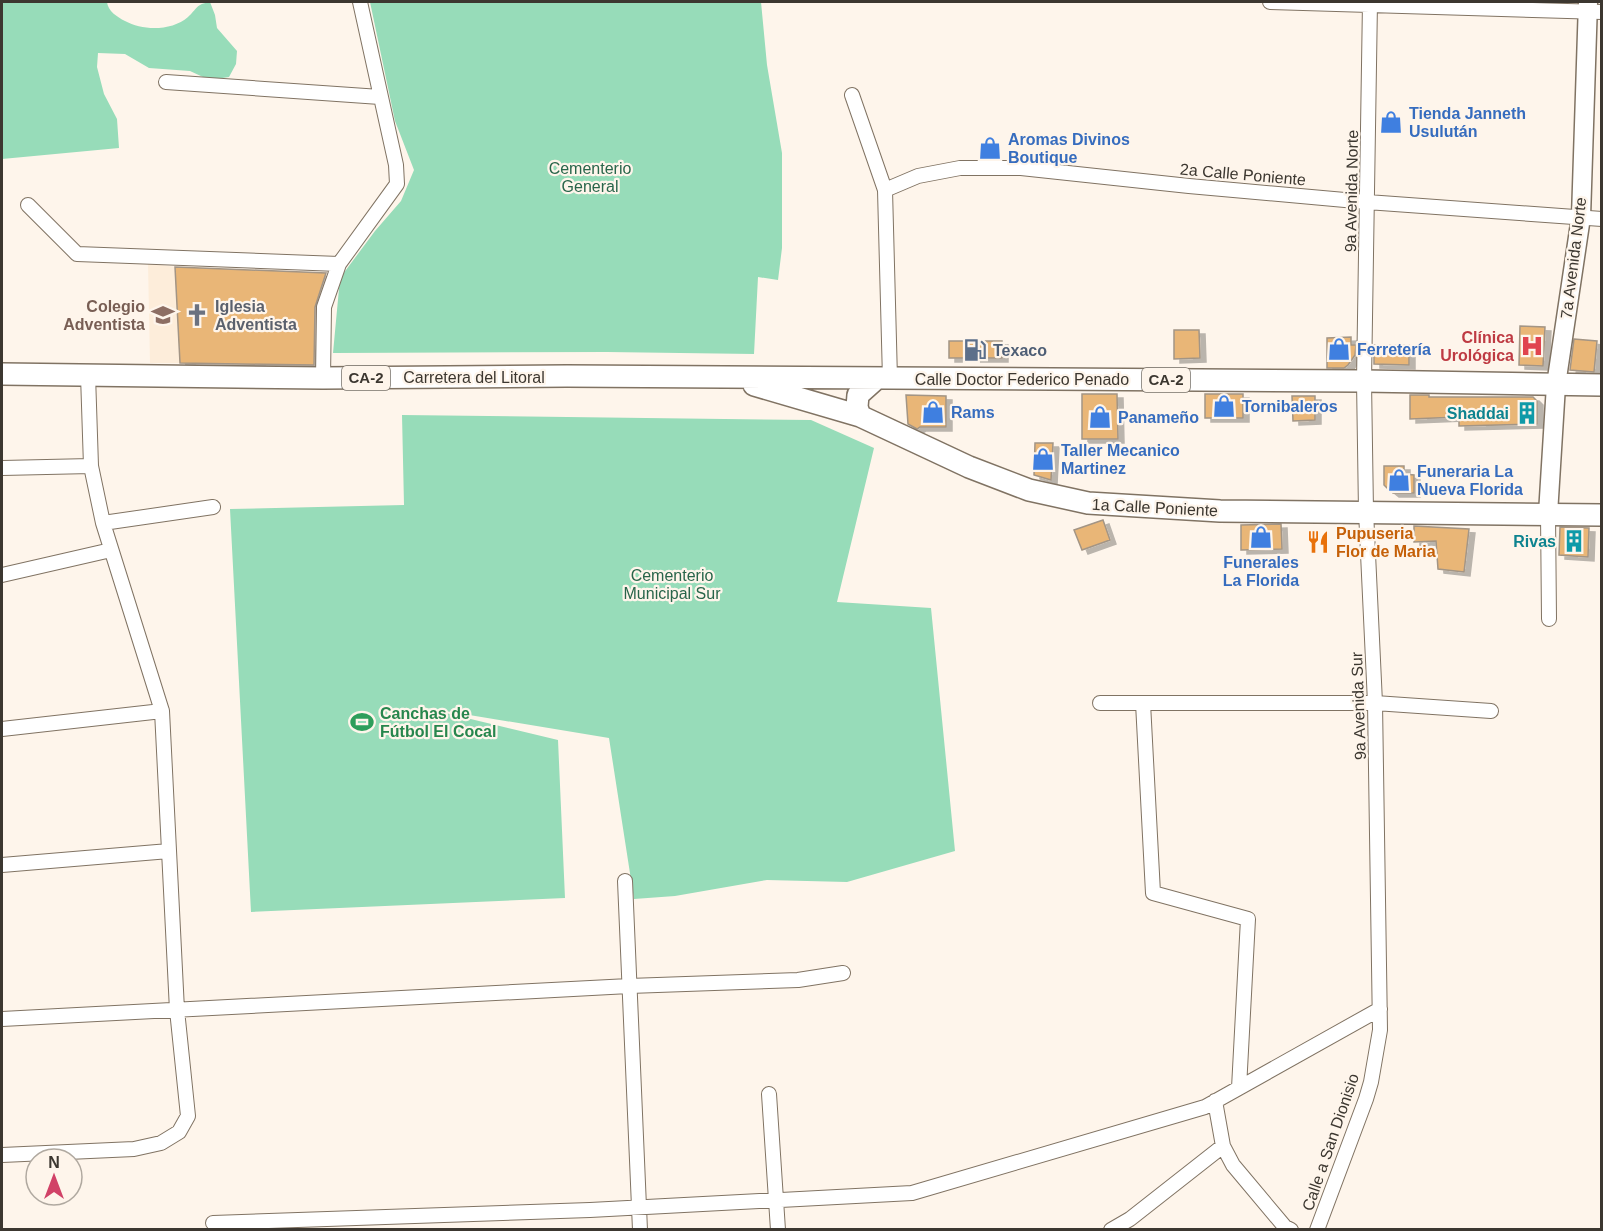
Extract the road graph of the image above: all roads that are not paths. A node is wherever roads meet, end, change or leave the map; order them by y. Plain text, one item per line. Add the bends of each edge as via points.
1 (360, 2) edge
2 (1270, 2) edge
3 (1370, 4) edge
4 (1592, 8) edge
5 (166, 82) dead end
6 (852, 95) dead end
7 (380, 97) junction
8 (885, 190) junction
9 (1367, 202) junction
10 (28, 205) dead end
11 (1581, 217) junction
12 (1602, 219) edge
13 (339, 264) junction
14 (2, 374) edge
15 (88, 375) junction
16 (323, 378) junction
17 (730, 378) junction
18 (884, 378) junction
19 (1364, 381) junction
20 (1556, 385) junction
21 (1602, 385) edge
22 (860, 416) junction
23 (91, 466) junction
24 (2, 468) edge
25 (213, 507) dead end
26 (1366, 511) junction
27 (1548, 513) junction
28 (1602, 515) edge
29 (103, 523) junction
30 (111, 550) junction
31 (2, 575) edge
32 (1549, 619) dead end
33 (1100, 703) dead end
34 (1375, 703) junction
35 (1143, 704) junction
36 (162, 711) junction
37 (1491, 711) dead end
38 (2, 729) edge
39 (169, 851) junction
40 (2, 866) edge
41 (625, 881) dead end
42 (843, 973) dead end
43 (629, 986) junction
44 (177, 1010) junction
45 (1380, 1010) junction
46 (2, 1019) edge
47 (1380, 1030) joint
48 (1239, 1088) junction
49 (769, 1094) dead end
50 (1215, 1101) junction
51 (1223, 1146) junction
52 (2, 1155) edge
53 (776, 1200) junction
54 (639, 1208) junction
55 (213, 1224) dead end
56 (640, 1230) edge
57 (778, 1230) edge
58 (1111, 1230) edge
59 (1291, 1230) edge
60 (1317, 1230) edge

1 - 7 street
2 - 3 street
3 - 4 street
3 - 9 street, 9a Avenida Norte
4 - 11 street, 7a Avenida Norte
5 - 7 street
6 - 8 street
7 - 13 street via 397,184
8 - 9 street, 2a Calle Poniente via 918,176 960,168 1021,168
8 - 18 street
9 - 11 street, 2a Calle Poniente
9 - 19 street, 9a Avenida Norte
10 - 13 street via 77,254
11 - 12 street, 2a Calle Poniente
11 - 20 street, 7a Avenida Norte
13 - 16 street via 324,307
14 - 15 main road, Carretera del Litoral / CA-2
15 - 16 main road, Carretera del Litoral / CA-2
15 - 23 street
16 - 17 main road, Carretera del Litoral / CA-2
17 - 18 main road, Calle Doctor Federico Penado / CA-2
17 - 22 main road, 1a Calle Poniente / CA-2
18 - 19 main road, Calle Doctor Federico Penado / CA-2
18 - 22 main road via 858,395
19 - 20 main road, Calle Doctor Federico Penado / CA-2
19 - 26 street, 9a Avenida Sur
20 - 21 main road, Calle Doctor Federico Penado / CA-2
20 - 27 street, 7a Avenida Norte
22 - 26 main road, 1a Calle Poniente / CA-2 via 969,467 1029,490 1079,502 1220,511
23 - 24 street
23 - 29 street
25 - 29 street
26 - 27 main road, 1a Calle Poniente / CA-2
26 - 34 street, 9a Avenida Sur
27 - 28 main road, 1a Calle Poniente / CA-2
27 - 32 street
29 - 30 street
30 - 31 street
30 - 36 street
33 - 35 street
34 - 35 street
34 - 37 street
34 - 45 street, 9a Avenida Sur
35 - 48 street via 1153,893 1248,919
36 - 38 street
36 - 39 street
39 - 40 street
39 - 44 street
41 - 43 street
42 - 43 street via 798,980
43 - 44 street
43 - 54 street
44 - 46 street
44 - 52 street via 188,1116 179,1132 161,1143 134,1149
45 - 47 street, 9a Avenida Sur
45 - 48 street
47 - 60 street, Calle a San Dionisio via 1366,1099
48 - 50 street
49 - 53 street
50 - 51 street
50 - 53 street via 912,1193
51 - 58 street
51 - 59 street via 1233,1165
53 - 54 street
53 - 57 street
54 - 55 street
54 - 56 street

